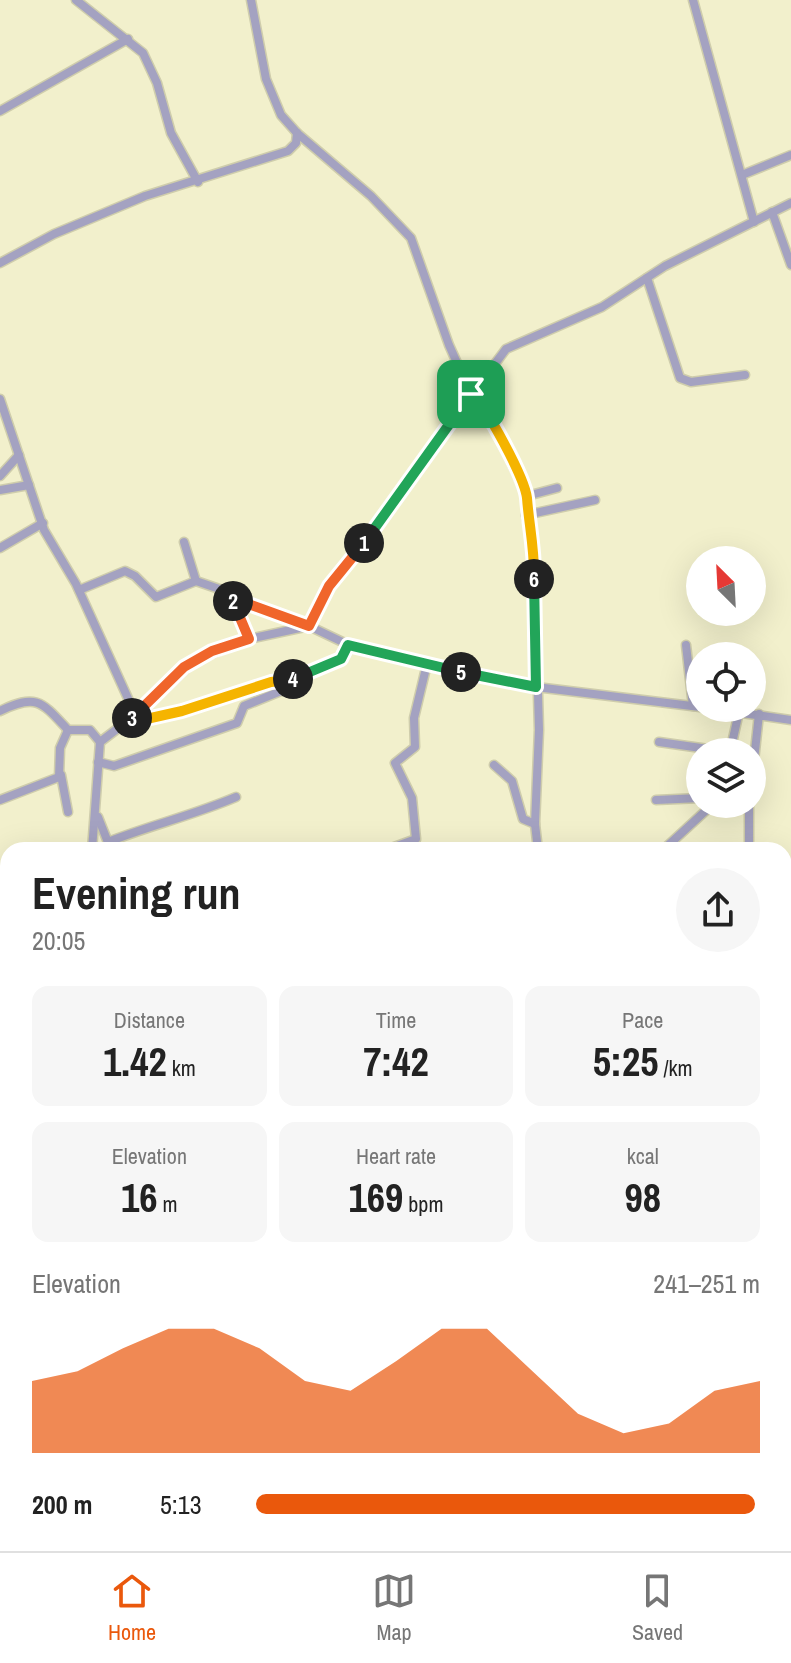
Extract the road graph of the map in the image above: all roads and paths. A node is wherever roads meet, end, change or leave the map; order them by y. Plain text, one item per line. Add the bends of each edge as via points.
1 (76, 0) edge
2 (251, 0) edge
3 (693, 0) edge
4 (128, 39) junction
5 (0, 111) edge
6 (297, 133) junction
7 (791, 155) edge
8 (742, 175) junction
9 (198, 182) junction
10 (791, 203) edge
11 (772, 212) junction
12 (754, 222) junction
13 (0, 263) edge
14 (791, 265) edge
15 (647, 278) junction
16 (745, 375) dead end
17 (471, 394) junction
18 (0, 399) edge
19 (19, 455) junction
20 (0, 476) edge
21 (29, 485) junction
22 (557, 488) dead end
23 (0, 490) edge
24 (527, 496) junction
25 (595, 500) dead end
26 (526, 515) junction
27 (43, 523) junction
28 (184, 542) dead end
29 (0, 548) edge
30 (196, 581) junction
31 (79, 590) junction
32 (232, 598) junction
33 (309, 626) junction
34 (249, 639) junction
35 (348, 645) junction
36 (427, 664) junction
37 (294, 679) junction
38 (536, 687) junction
39 (686, 706) edge
40 (0, 711) edge
41 (766, 715) edge
42 (136, 716) junction
43 (791, 720) edge
44 (124, 724) junction
45 (68, 730) junction
46 (100, 742) junction
47 (659, 742) dead end
48 (686, 746) edge
49 (98, 762) junction
50 (494, 765) dead end
51 (61, 775) junction
52 (236, 797) dead end
53 (686, 799) edge
54 (0, 800) edge
55 (656, 800) dead end
56 (68, 812) dead end
57 (97, 814) junction
58 (698, 818) edge
59 (749, 818) edge
60 (535, 824) junction
61 (93, 842) edge
62 (108, 842) edge
63 (118, 842) edge
64 (408, 842) edge
65 (537, 842) edge
66 (672, 842) edge
67 (749, 842) edge

1 - 4 street
2 - 6 street via 269,89
3 - 8 street
4 - 5 street
4 - 9 street via 147,62 171,133
6 - 9 street via 288,151
6 - 17 street via 411,238
7 - 8 street
8 - 12 street
9 - 13 street via 145,196
10 - 11 street
11 - 12 street
11 - 14 street
12 - 15 street
15 - 16 street via 680,378 691,382
15 - 17 street via 602,307 506,349
17 - 24 street via 485,406
17 - 33 street via 329,586
18 - 19 street
19 - 20 street
19 - 21 street
21 - 23 street
21 - 27 street
22 - 24 street
24 - 26 street
25 - 26 street
26 - 38 street via 534,551
27 - 29 street
27 - 31 street
28 - 30 street
30 - 31 street via 156,597 125,571
30 - 32 street
31 - 42 street
32 - 33 street
32 - 34 street
33 - 34 street
33 - 35 street
34 - 42 street via 184,667
35 - 36 street
35 - 37 street via 341,659
36 - 38 street
36 - 64 street via 414,718 415,747 395,763 412,798 416,839
37 - 44 street
37 - 49 street via 286,689 242,708 237,723 114,766
38 - 39 street
38 - 60 street
40 - 45 street via 31,700
41 - 43 street
42 - 44 street
44 - 46 street
45 - 46 street via 90,730
45 - 51 street via 60,748
46 - 49 street
47 - 48 street
49 - 57 street
50 - 60 street via 510,778 523,819
51 - 54 street
51 - 56 street
52 - 63 street
53 - 55 street
57 - 61 street
57 - 62 street
58 - 66 street
59 - 67 street
60 - 65 street

